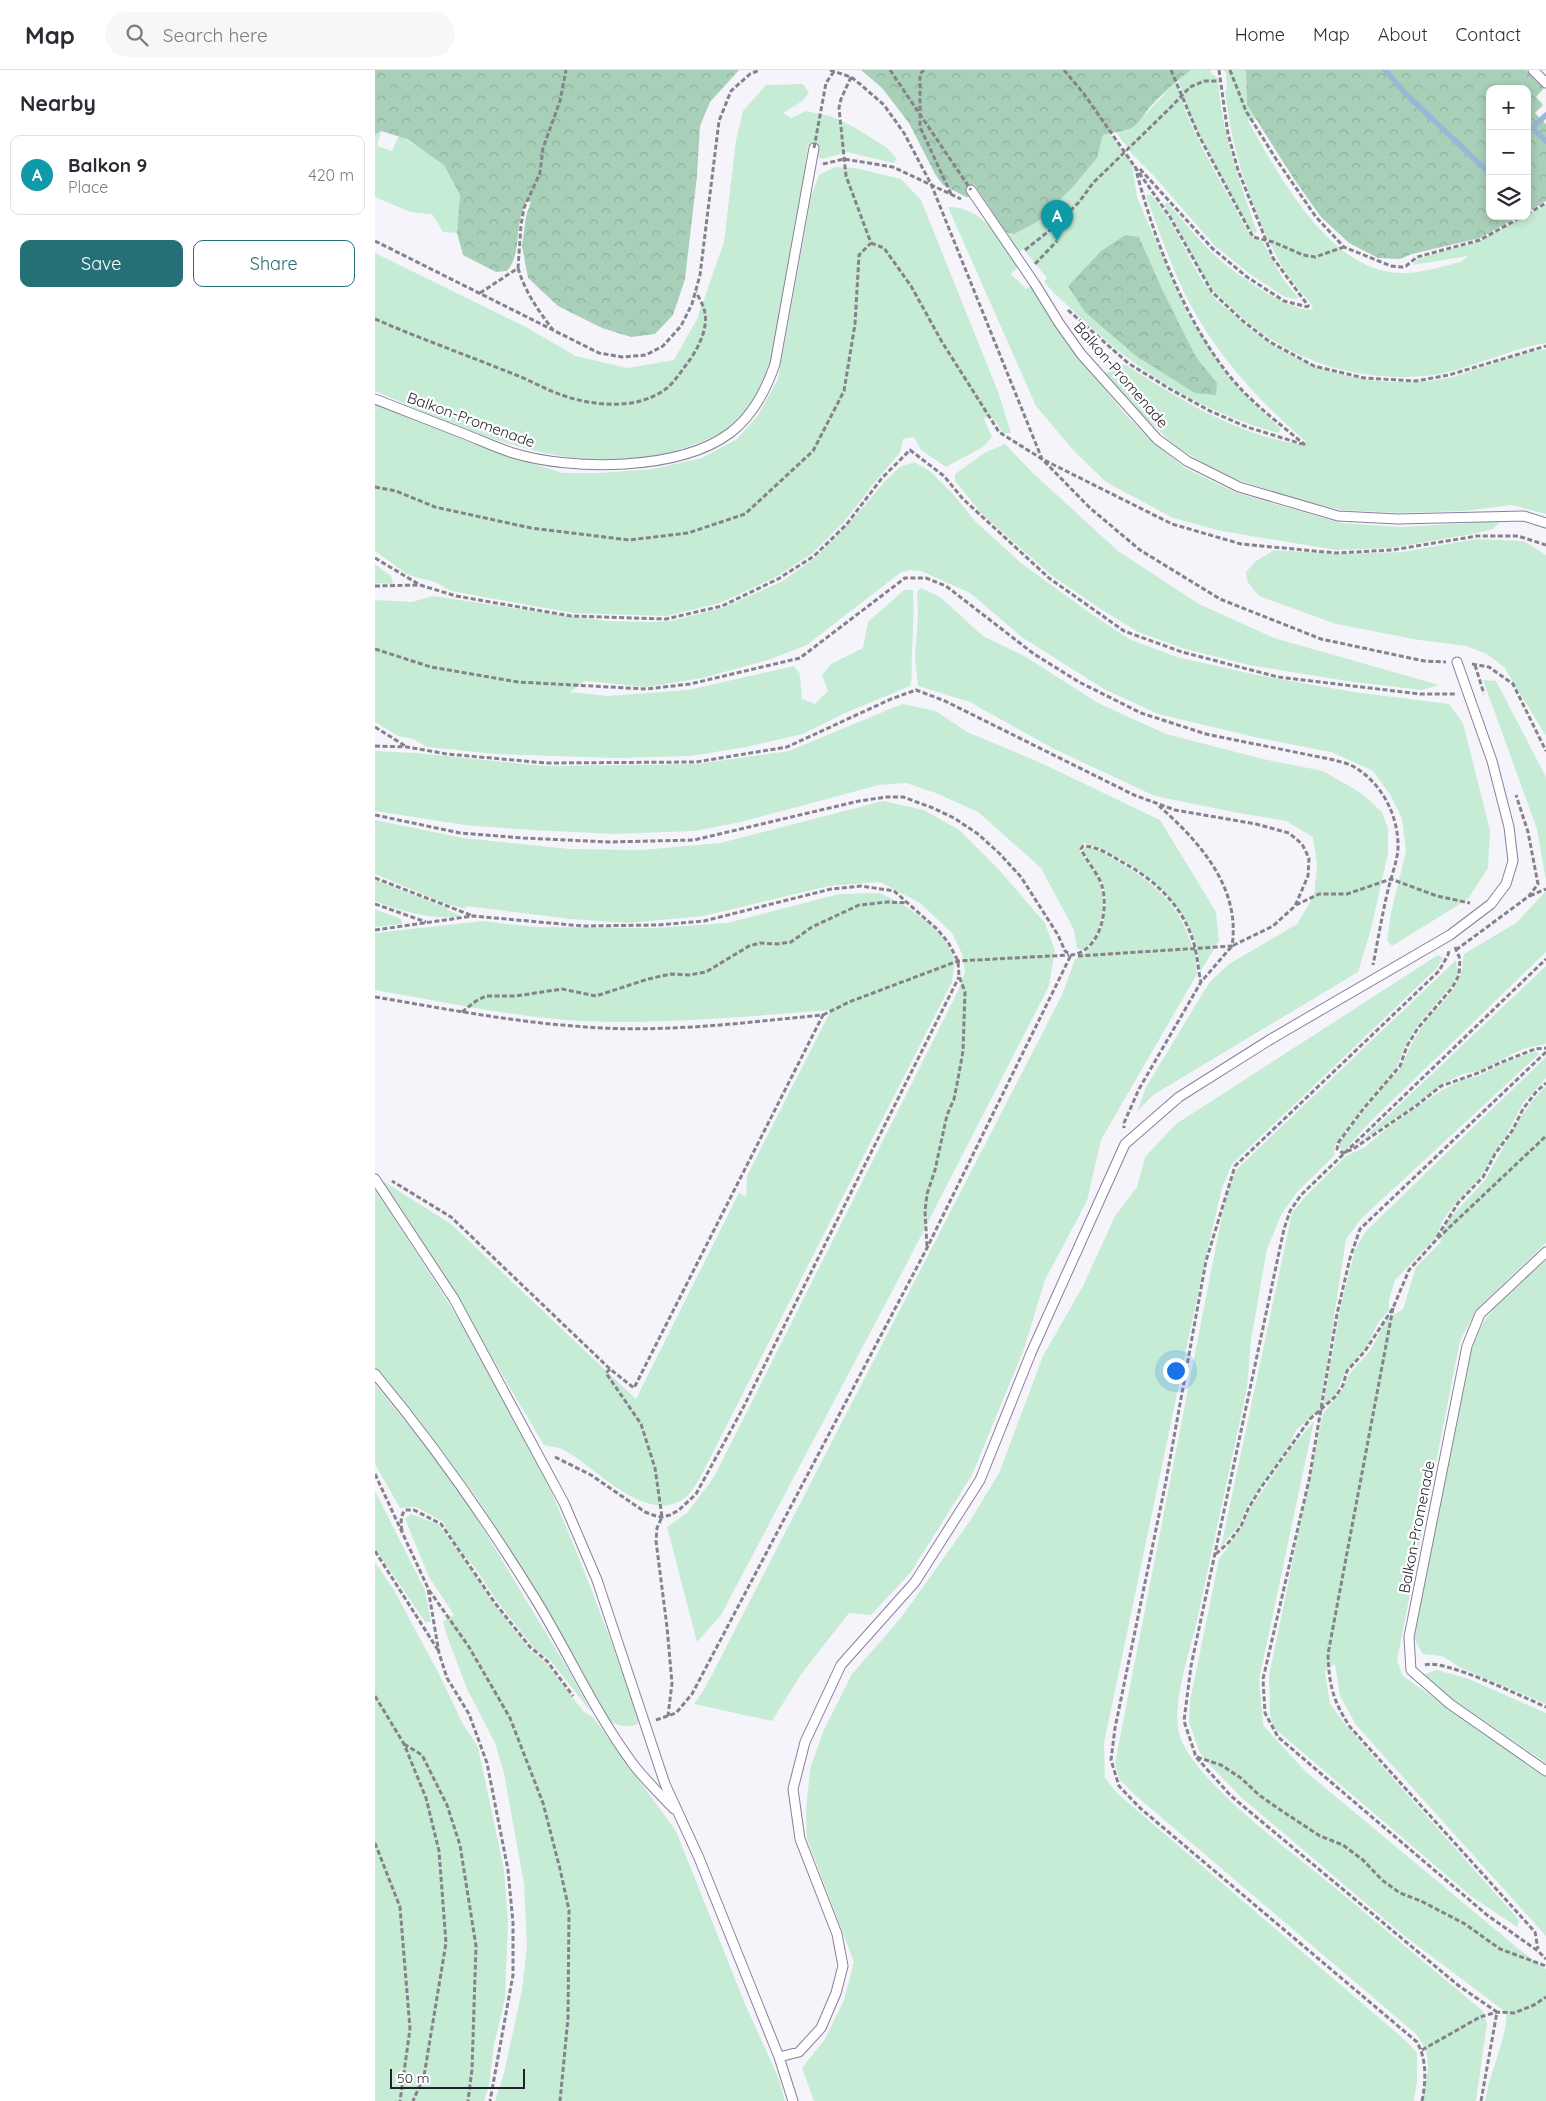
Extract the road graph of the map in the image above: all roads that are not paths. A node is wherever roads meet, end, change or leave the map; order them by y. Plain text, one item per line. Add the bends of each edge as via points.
1 (1533, 70) edge
2 (1546, 83) edge
3 (814, 148) road end
4 (971, 190) road end
5 (375, 399) edge
6 (1546, 523) edge
7 (1457, 662) road end
8 (375, 1179) edge
9 (1546, 1252) edge
10 (375, 1374) edge
11 (1546, 1771) edge
12 (681, 1816) junction
13 (779, 2057) junction
14 (793, 2101) edge

1 - 2 lane
3 - 5 lane, Balkon-Promenade via 775,364 767,387 749,416 710,446 658,460 600,465 555,463 513,453
4 - 6 lane, Balkon-Promenade via 1081,354 1157,439 1187,461 1239,488 1337,516 1398,519 1524,516
7 - 13 lane via 1492,761 1509,827 1513,861 1506,884 1486,908 1450,935 1271,1039 1179,1097 1125,1144 1031,1353 980,1480 915,1582 841,1665 805,1742 793,1789 799,1839 837,1934 843,1966 836,1994 821,2028 799,2052
8 - 12 lane via 454,1299 564,1503 597,1580 665,1784
9 - 11 lane, Balkon-Promenade via 1480,1314 1467,1346 1409,1637 1411,1670 1450,1704
10 - 12 lane via 473,1503 536,1600 606,1724 634,1764
12 - 13 lane
13 - 14 lane

